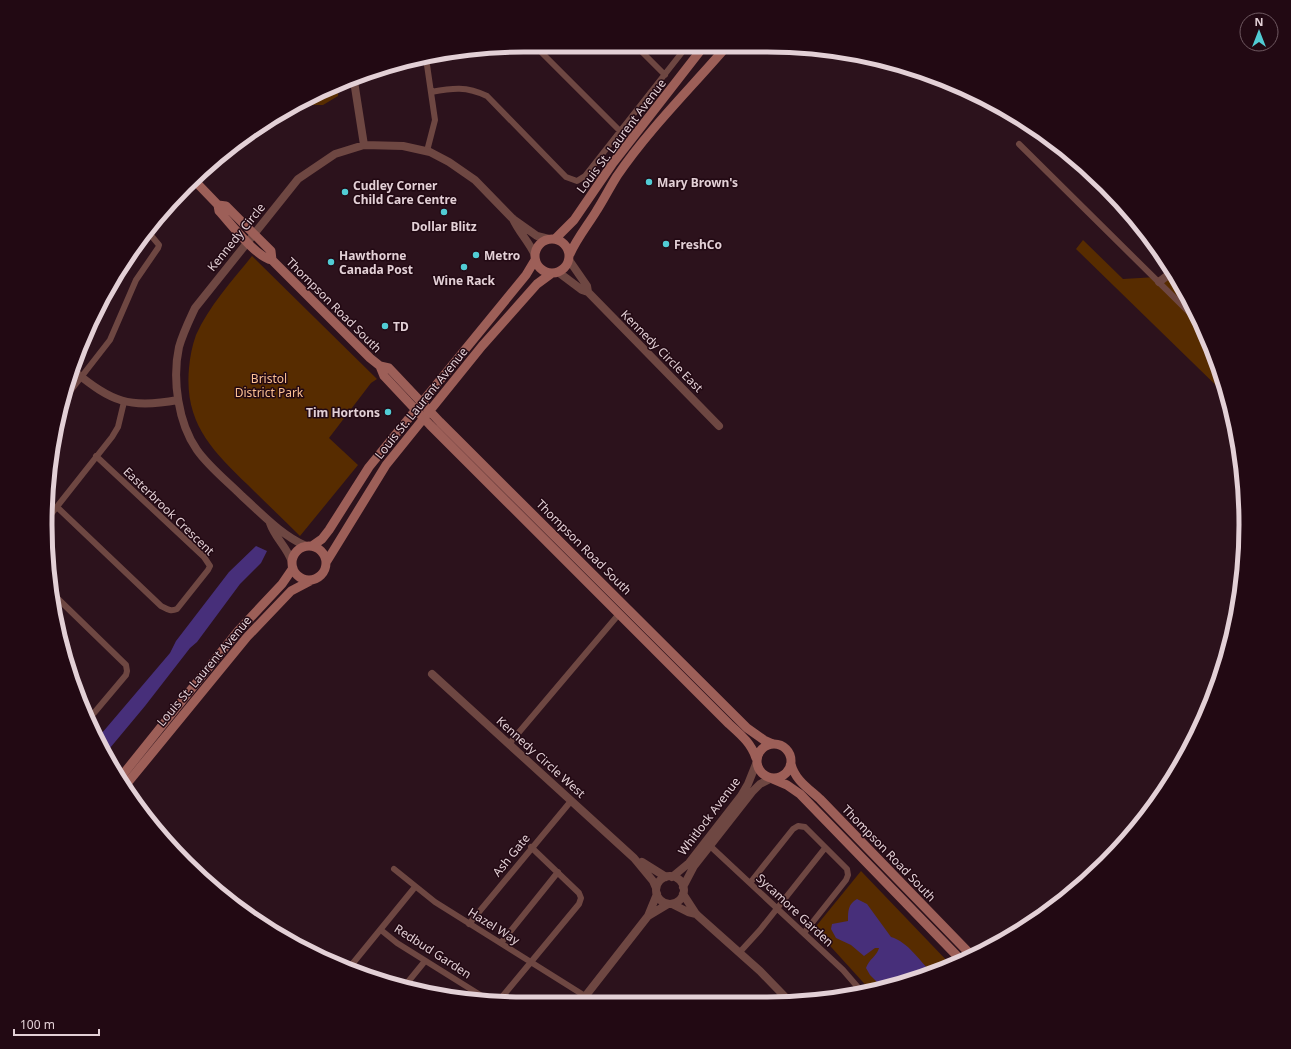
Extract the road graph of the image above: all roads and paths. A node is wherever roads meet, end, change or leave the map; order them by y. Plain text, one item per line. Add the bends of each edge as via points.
1 (541, 52) edge
2 (642, 52) edge
3 (682, 52) edge
4 (699, 52) edge
5 (722, 52) edge
6 (427, 62) edge
7 (665, 75) junction
8 (354, 84) edge
9 (431, 92) junction
10 (620, 131) junction
11 (1019, 144) dead end
12 (364, 145) junction
13 (427, 152) junction
14 (197, 183) edge
15 (218, 205) junction
16 (513, 220) junction
17 (254, 234) junction
18 (151, 236) edge
19 (552, 239) junction
20 (248, 242) junction
21 (569, 257) junction
22 (535, 258) junction
23 (272, 260) junction
24 (555, 273) junction
25 (1168, 275) edge
26 (1159, 282) junction
27 (588, 292) junction
28 (1187, 310) edge
29 (77, 373) edge
30 (82, 377) junction
31 (72, 390) edge
32 (178, 400) junction
33 (124, 402) junction
34 (418, 406) junction
35 (427, 415) junction
36 (719, 426) dead end
37 (96, 456) junction
38 (57, 507) junction
39 (52, 513) edge
40 (270, 523) junction
41 (309, 546) junction
42 (327, 562) junction
43 (292, 565) junction
44 (310, 581) junction
45 (58, 599) edge
46 (619, 614) junction
47 (432, 674) dead end
48 (92, 713) edge
49 (509, 744) junction
50 (774, 744) junction
51 (756, 761) junction
52 (791, 764) junction
53 (123, 774) edge
54 (771, 779) junction
55 (129, 782) edge
56 (571, 801) junction
57 (707, 844) junction
58 (531, 848) junction
59 (825, 848) junction
60 (634, 858) junction
61 (394, 869) dead end
62 (558, 872) junction
63 (669, 877) junction
64 (750, 883) junction
65 (415, 888) junction
66 (656, 891) junction
67 (683, 891) junction
68 (670, 904) junction
69 (777, 908) junction
70 (696, 914) junction
71 (648, 916) junction
72 (469, 924) junction
73 (381, 930) junction
74 (804, 933) junction
75 (500, 943) junction
76 (968, 951) edge
77 (739, 953) junction
78 (957, 956) edge
79 (425, 961) junction
80 (532, 963) junction
81 (352, 964) edge
82 (408, 982) edge
83 (859, 988) edge
84 (479, 995) edge
85 (503, 996) edge
86 (585, 996) joint
87 (784, 996) edge

1 - 10 street
2 - 7 street
3 - 7 street
4 - 19 main road, Louis St. Laurent Avenue via 613,163 570,225
5 - 21 main road, Louis St. Laurent Avenue via 634,154 576,240
6 - 9 street
7 - 10 street
8 - 12 street
9 - 10 street via 452,88 473,89 487,96 566,177 574,181 585,176
9 - 13 street via 435,120
11 - 26 street
12 - 13 street, Kennedy Circle via 403,146
12 - 17 street, Kennedy Circle via 335,154 298,179
13 - 16 street, Kennedy Circle via 449,162 474,180
14 - 15 main road, Thompson Road South
15 - 17 main road, Thompson Road South via 226,206
15 - 20 main road, Thompson Road South via 219,211
16 - 19 street, Kennedy Circle via 537,236
16 - 22 street, Kennedy Circle via 532,248
17 - 20 street, Kennedy Circle
17 - 23 main road, Thompson Road South via 270,251
18 - 30 street via 159,245 158,248 136,280 114,335
19 - 21 main road via 565,244
19 - 22 main road via 539,244
20 - 23 main road, Thompson Road South via 265,259
20 - 32 street, Kennedy Circle via 195,308 185,329 179,348
21 - 24 main road via 563,269
21 - 27 street, Kennedy Circle East
22 - 24 main road via 542,270
22 - 34 main road, Louis St. Laurent Avenue via 526,275
23 - 34 main road, Thompson Road South via 380,366 384,376
24 - 27 street, Kennedy Circle East
24 - 35 main road, Louis St. Laurent Avenue via 537,284 482,346
25 - 26 street
26 - 28 street
27 - 36 street, Kennedy Circle East
29 - 30 street
30 - 31 street
30 - 33 street via 111,397
32 - 33 street via 152,404
32 - 40 street, Kennedy Circle via 187,434 197,450 208,464
33 - 37 street via 118,427
34 - 35 main road, Thompson Road South
34 - 41 main road, Louis St. Laurent Avenue via 369,467 326,534
35 - 42 main road, Louis St. Laurent Avenue via 374,483
35 - 46 main road, Thompson Road South
35 - 50 main road, Thompson Road South via 748,728
37 - 38 street
37 - 38 street, Easterbrook Crescent via 204,557 210,566 208,570 177,609 167,610
38 - 39 street
40 - 41 street, Kennedy Circle via 291,538
40 - 43 street, Kennedy Circle via 274,534 290,554
41 - 42 main road via 322,551
41 - 43 main road via 296,552
42 - 44 main road via 320,577
43 - 44 main road via 299,577
43 - 53 main road, Louis St. Laurent Avenue via 282,584 238,631
44 - 55 main road, Louis St. Laurent Avenue via 292,591 247,636
45 - 48 street via 126,664 126,675
46 - 49 street
46 - 51 main road, Thompson Road South via 745,738 753,749
47 - 49 street, Kennedy Circle West
49 - 56 street, Kennedy Circle West
50 - 51 main road via 762,748
50 - 52 main road via 785,747 789,752
51 - 54 main road via 761,774
51 - 57 street, Whitlock Avenue via 741,796
52 - 54 main road via 787,772
52 - 76 main road, Thompson Road South via 799,781 820,799
54 - 57 street, Whitlock Avenue via 755,788
54 - 78 main road, Thompson Road South via 787,785 800,794
56 - 58 street, Ash Gate
56 - 60 street, Kennedy Circle West
57 - 63 street, Whitlock Avenue via 689,863
57 - 64 street, Sycamore Garden
57 - 67 street, Whitlock Avenue
58 - 62 street
58 - 72 street, Ash Gate
59 - 64 street via 805,827 798,826
59 - 69 street
59 - 74 street via 847,869 848,875
60 - 63 street, Kennedy Circle West
60 - 66 street, Kennedy Circle West via 653,881
61 - 65 street, Hazel Way
62 - 75 street
62 - 80 street via 581,898 579,904
63 - 66 street via 660,881
63 - 67 street via 679,880
64 - 69 street, Sycamore Garden
65 - 72 street, Hazel Way
65 - 73 street
66 - 68 street via 661,901
66 - 71 street
67 - 68 street via 679,901
67 - 70 street
68 - 70 street
68 - 71 street
69 - 74 street, Sycamore Garden
69 - 77 street
70 - 77 street
71 - 86 street
72 - 75 street, Hazel Way
73 - 79 street, Redbud Garden
73 - 81 street
74 - 83 street, Sycamore Garden
75 - 80 street, Hazel Way
77 - 87 street
79 - 82 street
79 - 84 street, Redbud Garden
80 - 85 street
80 - 86 street, Hazel Way

